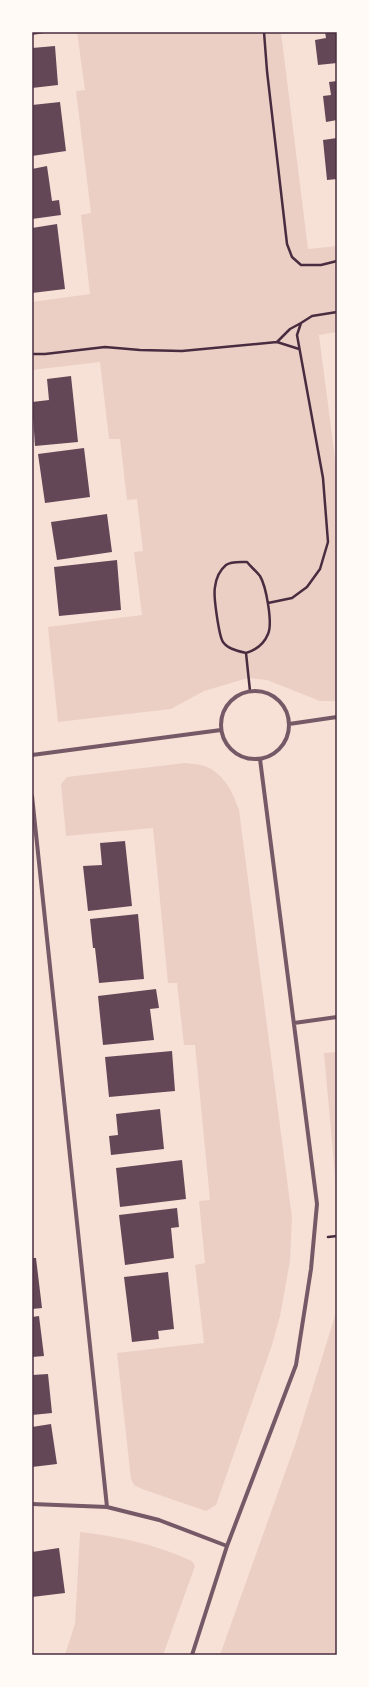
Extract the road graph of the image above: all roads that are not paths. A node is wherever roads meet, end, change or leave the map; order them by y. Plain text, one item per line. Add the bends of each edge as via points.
1 (337, 717) edge
2 (289, 724) junction
3 (222, 730) junction
4 (32, 755) edge
5 (260, 759) junction
6 (32, 796) edge
7 (337, 1017) edge
8 (294, 1023) junction
9 (32, 1504) edge
10 (107, 1507) junction
11 (227, 1546) junction
12 (192, 1655) edge

1 - 2 street
2 - 3 street via 284,707 275,698 263,692 250,691 238,696 228,705 222,717
2 - 5 street via 283,746 273,755
3 - 4 street
3 - 5 street via 226,743 235,753 247,758
5 - 8 street
6 - 10 street
7 - 8 street
8 - 11 street via 317,1204 311,1269 296,1365
9 - 10 street
10 - 11 street via 159,1520
11 - 12 street

